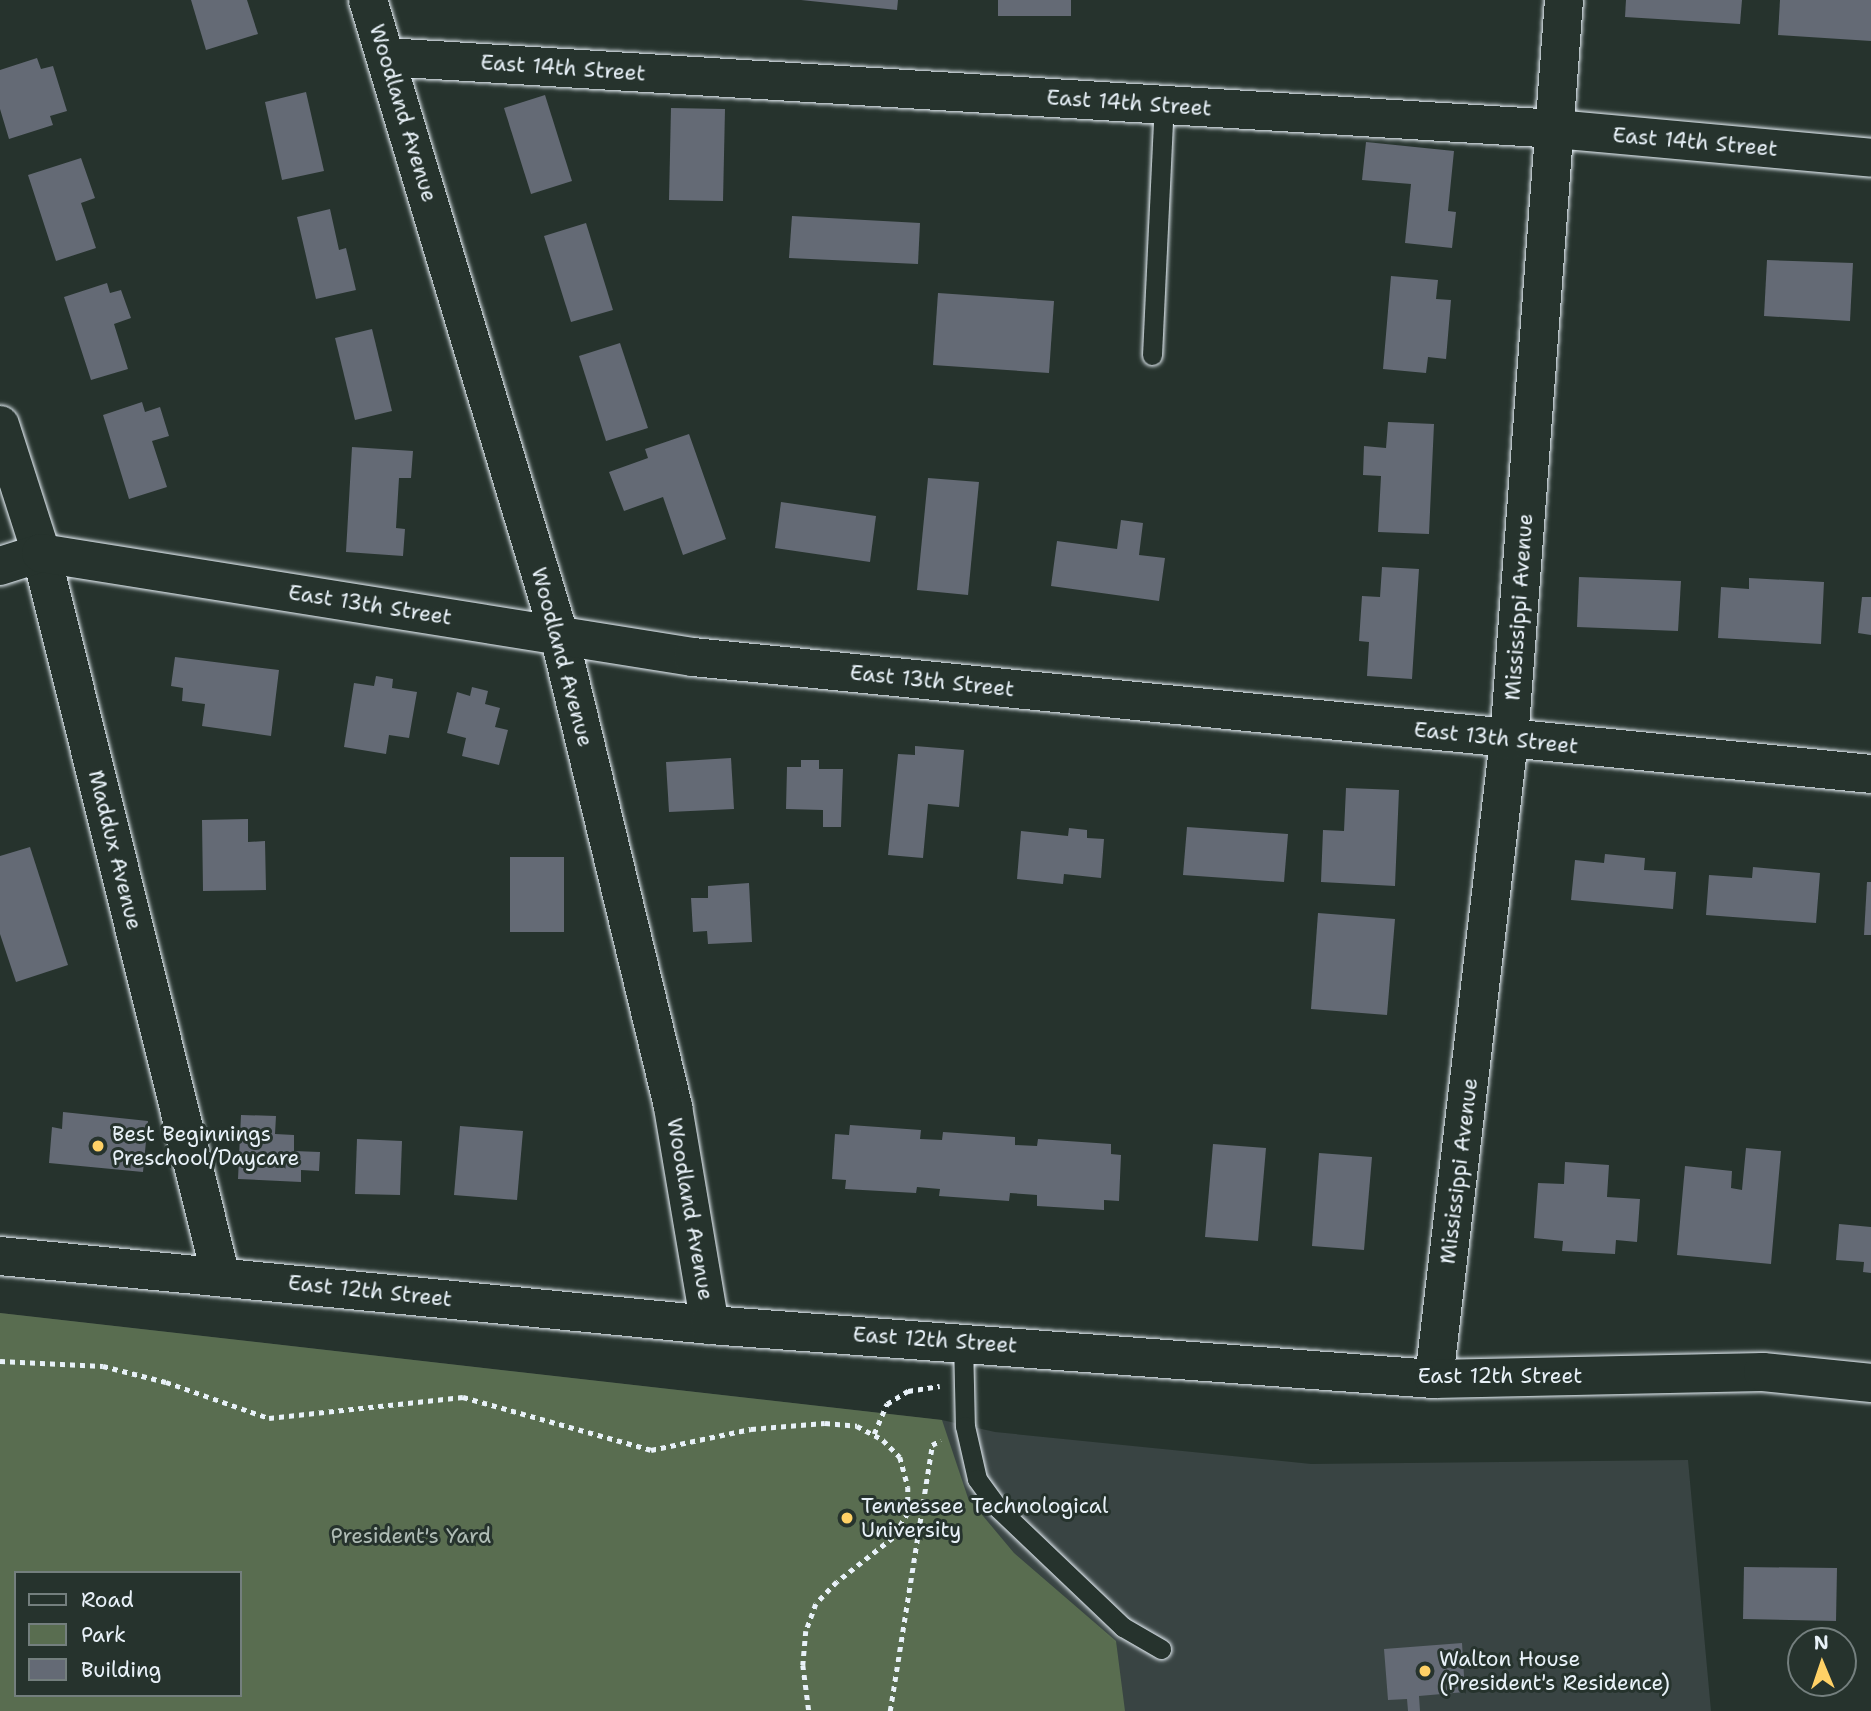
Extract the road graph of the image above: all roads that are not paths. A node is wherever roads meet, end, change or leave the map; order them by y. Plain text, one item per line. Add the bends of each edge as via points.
1 (368, 0) edge
2 (1564, 0) edge
3 (386, 57) junction
4 (1164, 105) junction
5 (1555, 129) junction
6 (1871, 158) edge
7 (1152, 355) dead end
8 (0, 425) edge
9 (41, 553) junction
10 (0, 566) edge
11 (559, 635) junction
12 (1509, 740) junction
13 (1871, 774) edge
14 (0, 1256) edge
15 (221, 1277) junction
16 (710, 1325) junction
17 (963, 1341) junction
18 (1434, 1379) junction
19 (1871, 1383) edge
20 (1161, 1649) dead end

1 - 3 street, Woodland Avenue
2 - 5 street, Mississippi Avenue
3 - 4 street, East 14th Street
3 - 11 street, Woodland Avenue
4 - 5 street, East 14th Street
4 - 7 lane
5 - 6 street, East 14th Street
5 - 12 street, Mississippi Avenue
8 - 9 street, Maddux Avenue
9 - 10 street, East 13th Street
9 - 11 street, East 13th Street
9 - 15 street, Maddux Avenue
11 - 12 street, East 13th Street via 693,657
11 - 16 street, Woodland Avenue via 673,1107
12 - 13 street, East 13th Street
12 - 18 street, Mississippi Avenue
14 - 15 street, East 12th Street
15 - 16 street, East 12th Street
16 - 17 street, East 12th Street
17 - 18 street, East 12th Street
17 - 20 lane via 965,1426 977,1479 998,1508 1123,1627
18 - 19 street, East 12th Street via 1763,1372

